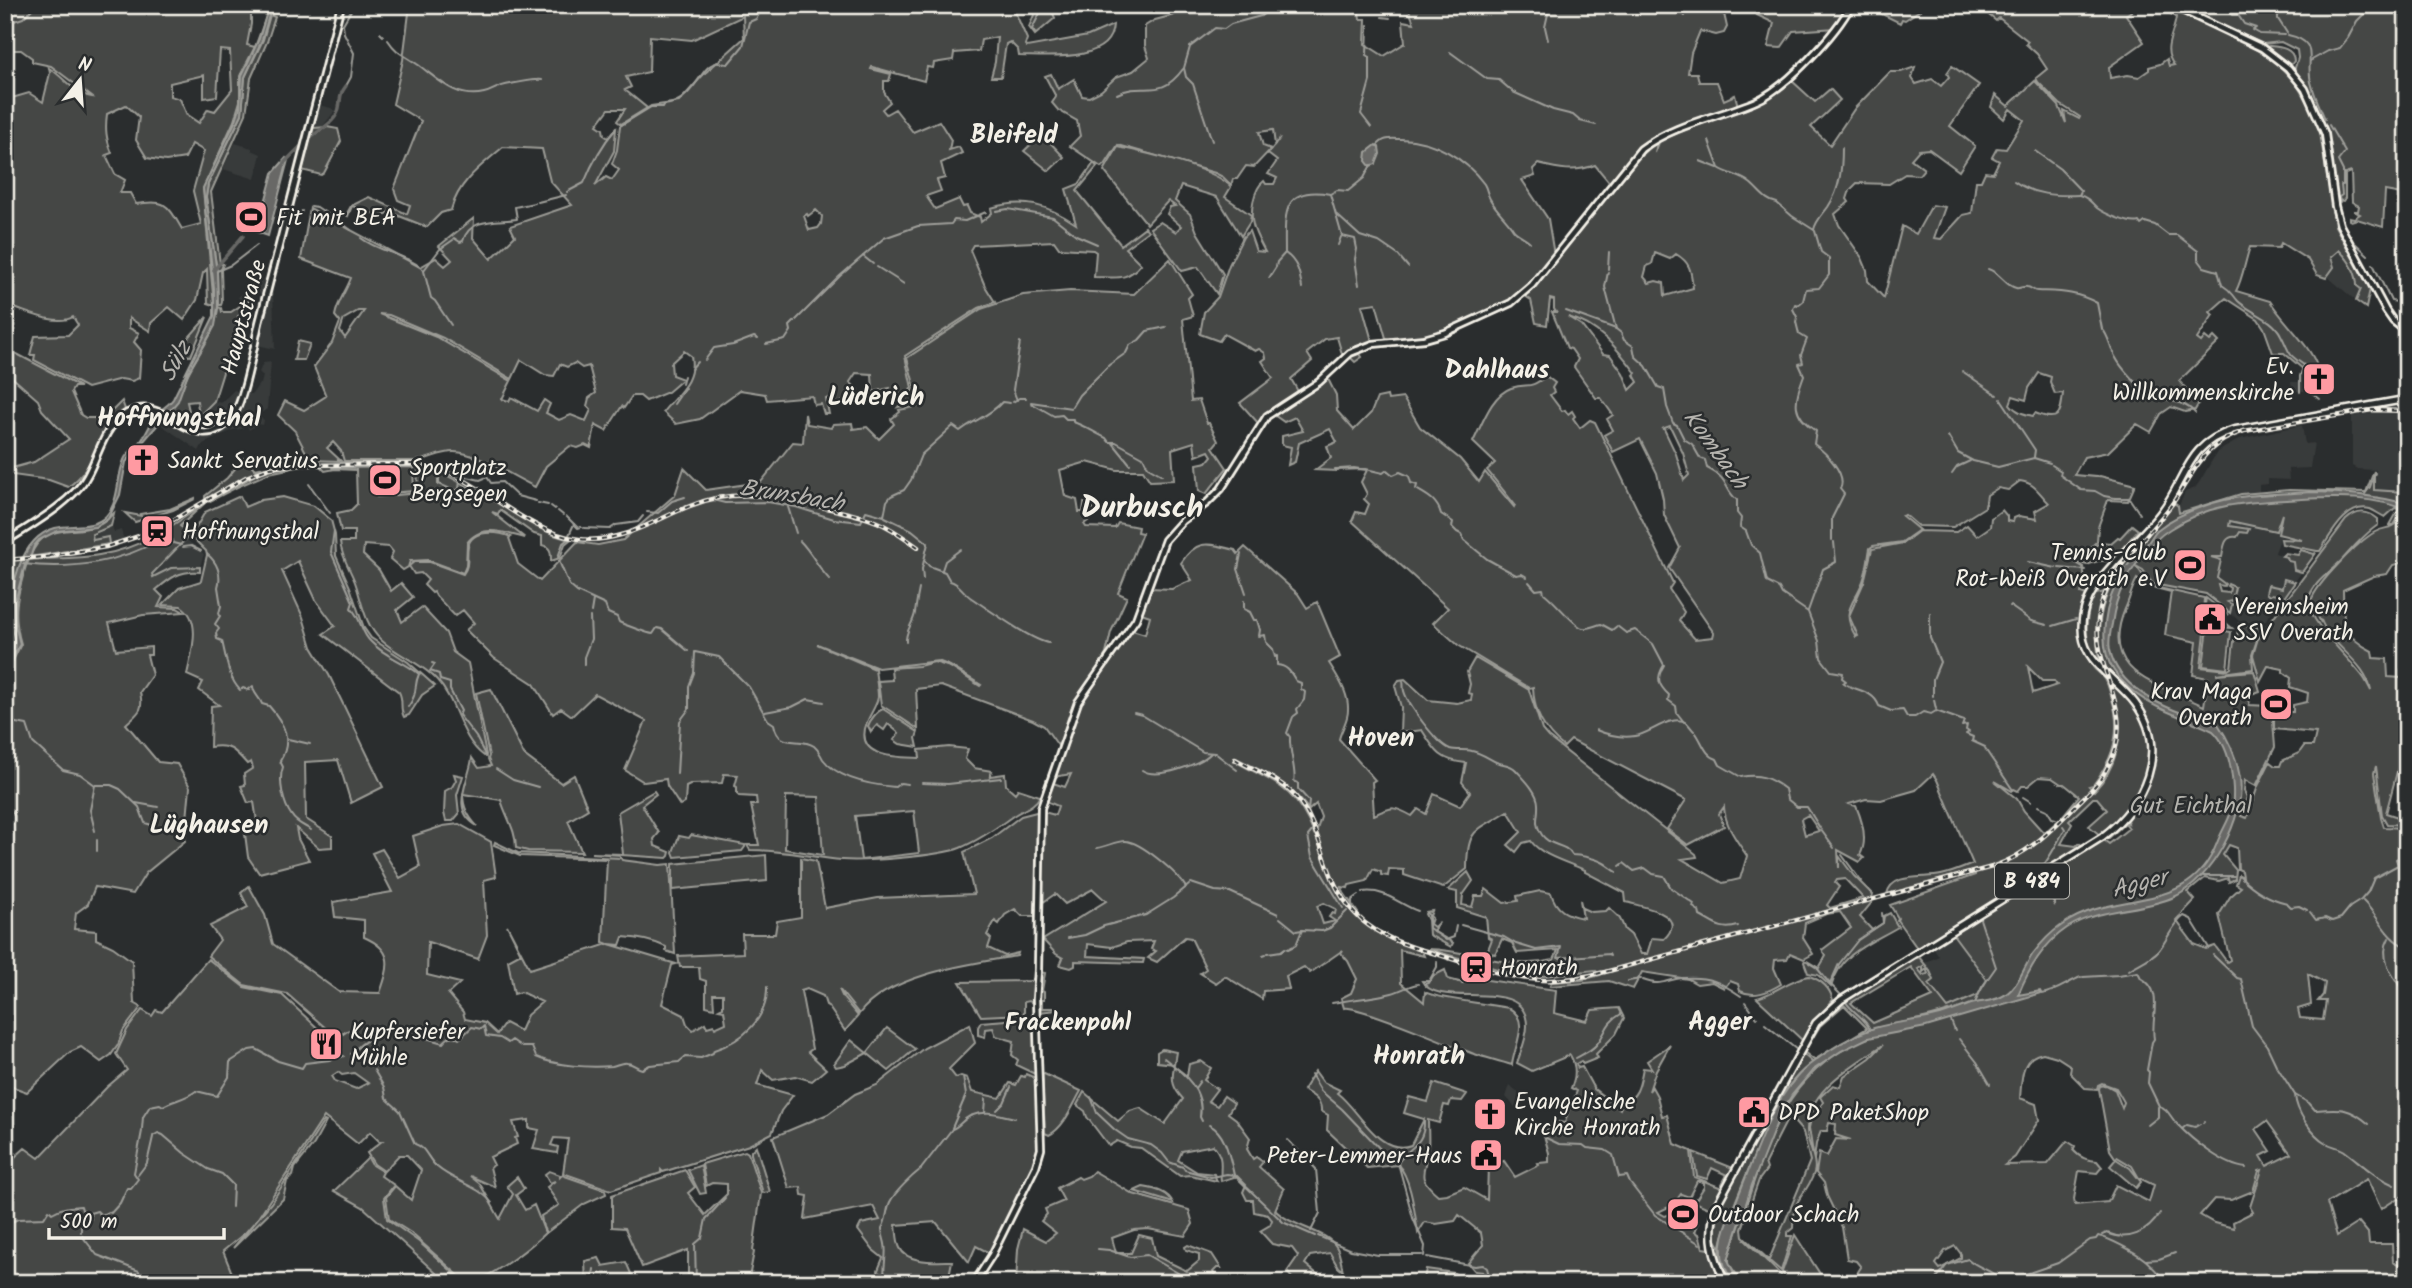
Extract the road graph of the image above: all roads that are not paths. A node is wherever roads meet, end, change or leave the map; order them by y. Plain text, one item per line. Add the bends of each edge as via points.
1 (341, 5) edge
2 (1851, 5) edge
3 (2171, 5) edge
4 (2407, 332) edge
5 (2407, 400) edge
6 (5, 542) edge
7 (974, 1283) edge
8 (1726, 1283) edge

1 - 6 main road, Hauptstraße via 234,415 221,427 205,432 189,429 155,410 134,410 104,436 79,488
2 - 7 main road via 1837,30 1764,98 1665,135 1641,149 1532,285 1507,305 1445,333 1373,344 1350,354 1323,380 1267,416 1221,489 1167,537 1136,619 1078,702 1044,794 1039,824 1036,1016 1041,1152 992,1256
3 - 4 main road via 2256,44 2297,78 2323,126 2342,231 2391,318
5 - 8 main road, B 484 via 2241,428 2216,436 2188,461 2161,512 2094,589 2083,615 2083,636 2096,666 2133,700 2146,725 2151,755 2141,794 2127,815 2099,838 1841,1000 1816,1023 1716,1206 1712,1247

